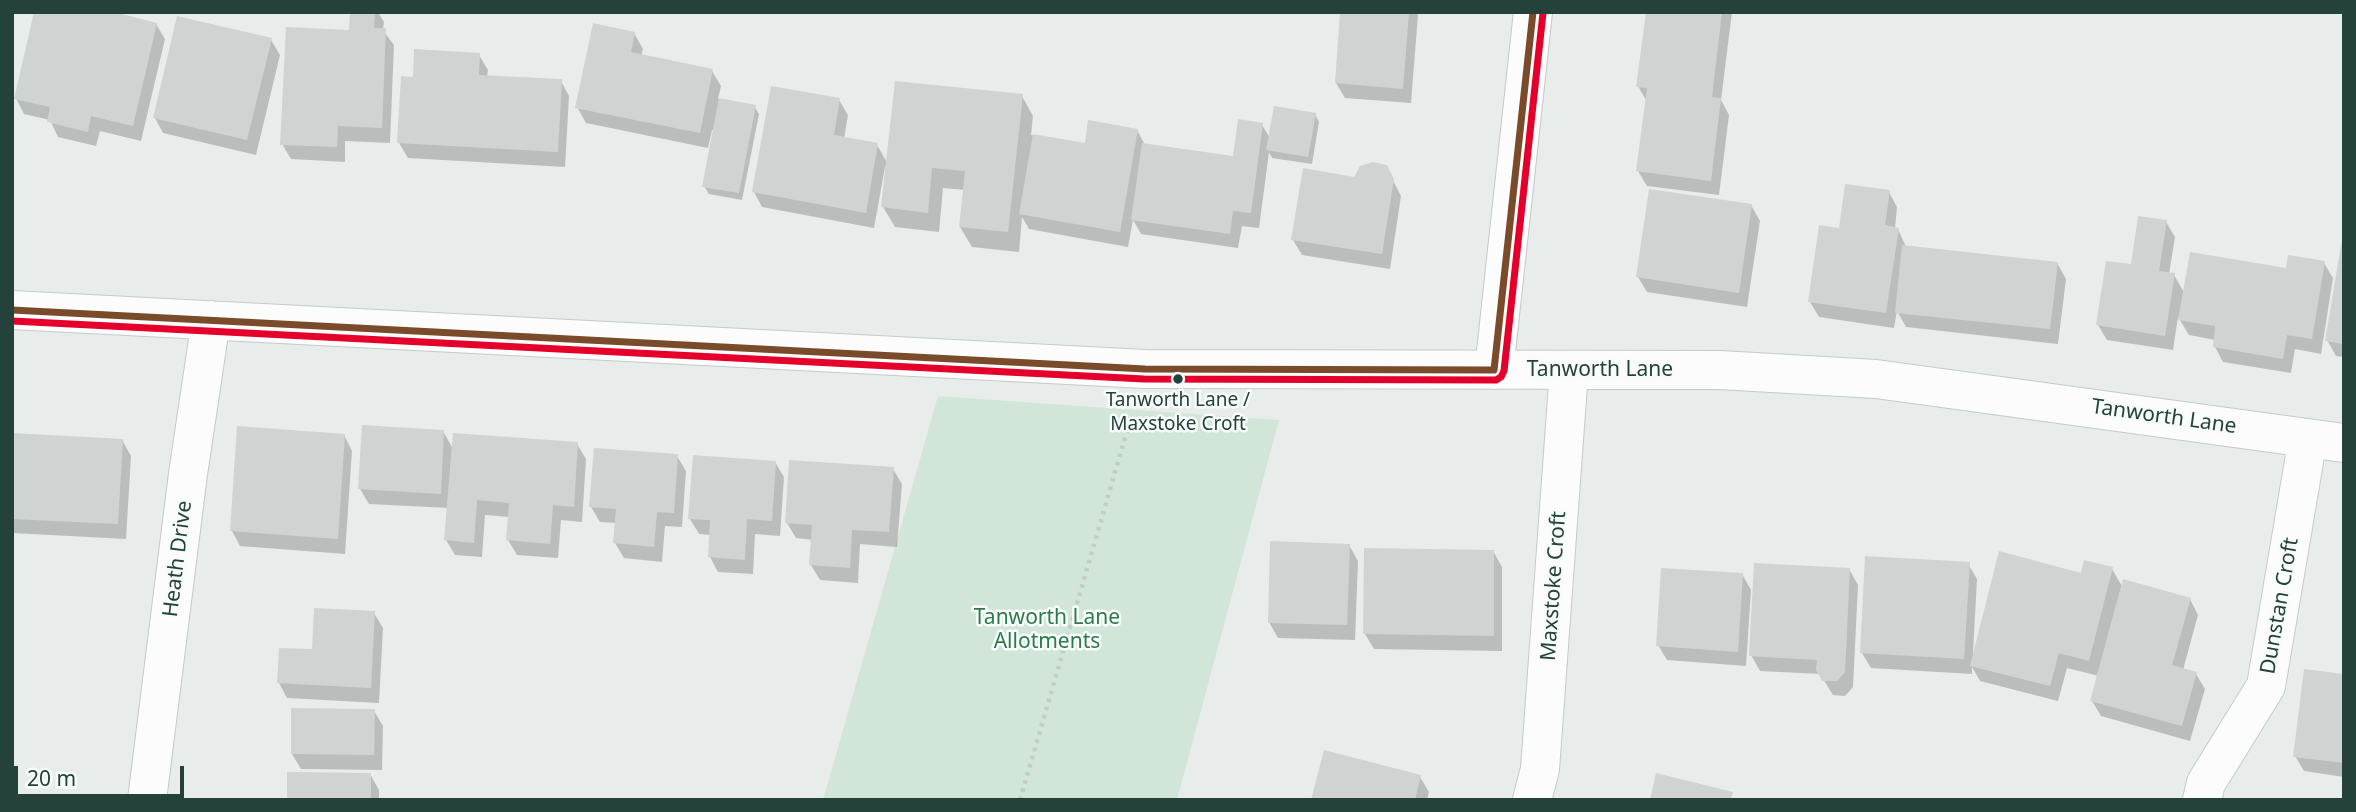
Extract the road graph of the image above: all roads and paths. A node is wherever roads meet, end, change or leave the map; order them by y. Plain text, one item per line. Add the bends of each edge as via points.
1 (1533, 12) edge
2 (12, 310) edge
3 (212, 320) junction
4 (1145, 369) junction
5 (1494, 370) junction
6 (1569, 371) junction
7 (2326, 441) edge
8 (147, 800) edge
9 (1020, 800) edge
10 (1532, 800) edge
11 (2203, 800) edge

1 - 5 street
2 - 3 street, Tanworth Lane
3 - 4 street, Tanworth Lane
3 - 8 street, Heath Drive
4 - 5 street, Tanworth Lane
4 - 9 path
5 - 6 street, Tanworth Lane
6 - 7 street, Tanworth Lane via 1720,370 1876,379
6 - 10 street, Maxstoke Croft via 1540,769
7 - 11 street, Dunstan Croft via 2266,686 2206,783

